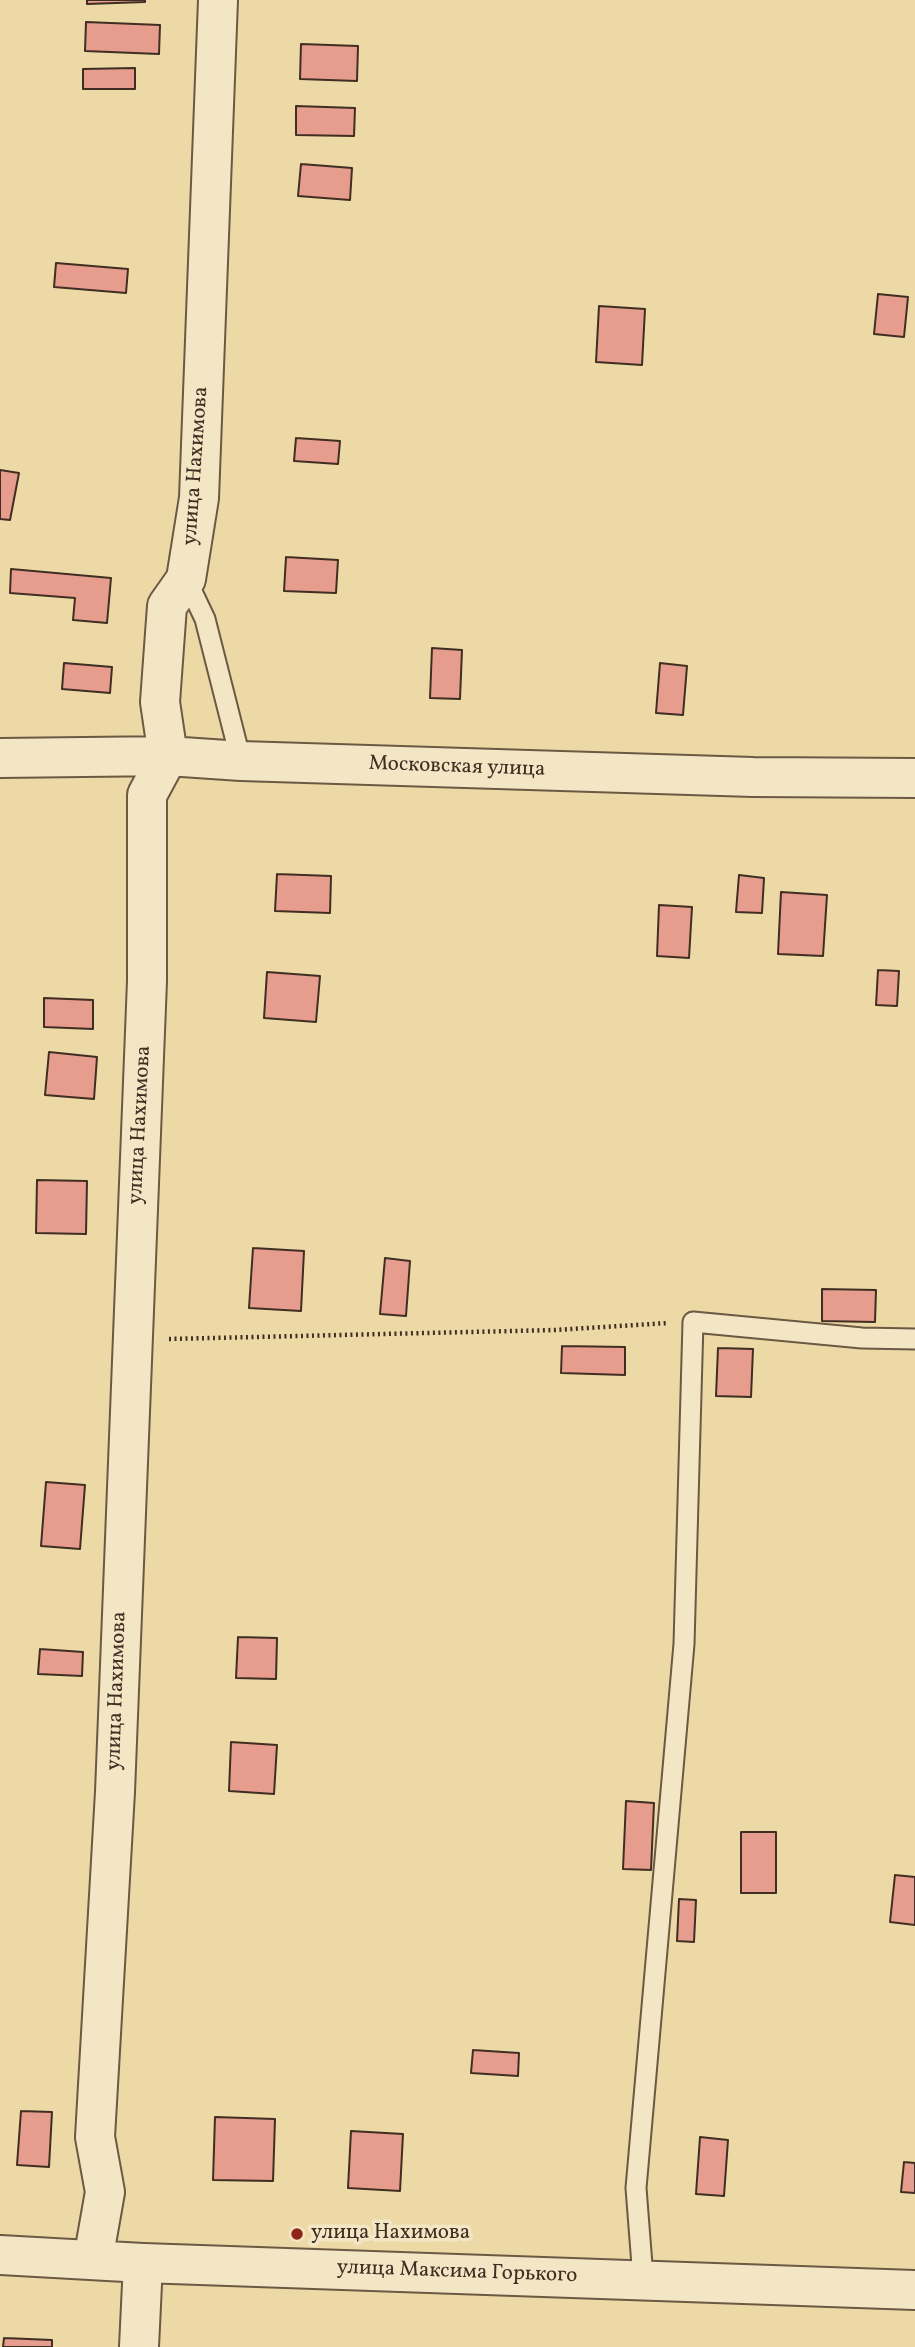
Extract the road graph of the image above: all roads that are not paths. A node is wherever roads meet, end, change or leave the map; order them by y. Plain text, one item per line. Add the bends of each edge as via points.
1 (218, 0) edge
2 (186, 579) junction
3 (168, 756) junction
4 (0, 758) edge
5 (241, 761) junction
6 (915, 778) edge
7 (915, 1339) edge
8 (0, 2255) edge
9 (93, 2260) junction
10 (143, 2263) junction
11 (643, 2278) junction
12 (915, 2290) edge
13 (139, 2347) edge

1 - 2 street, улица Нахимова via 199,498
2 - 3 street, улица Нахимова via 167,606 160,702
2 - 5 lane via 205,618
3 - 4 street, Московская улица
3 - 5 street, Московская улица
3 - 9 street, улица Нахимова via 147,795 147,981 115,1792 95,2137 105,2192
5 - 6 street, Московская улица
7 - 11 lane via 693,1322 684,1643 636,2188
8 - 9 street, улица Максима Горького
9 - 10 street, улица Максима Горького
10 - 11 street, улица Максима Горького
10 - 13 street
11 - 12 street, улица Максима Горького

